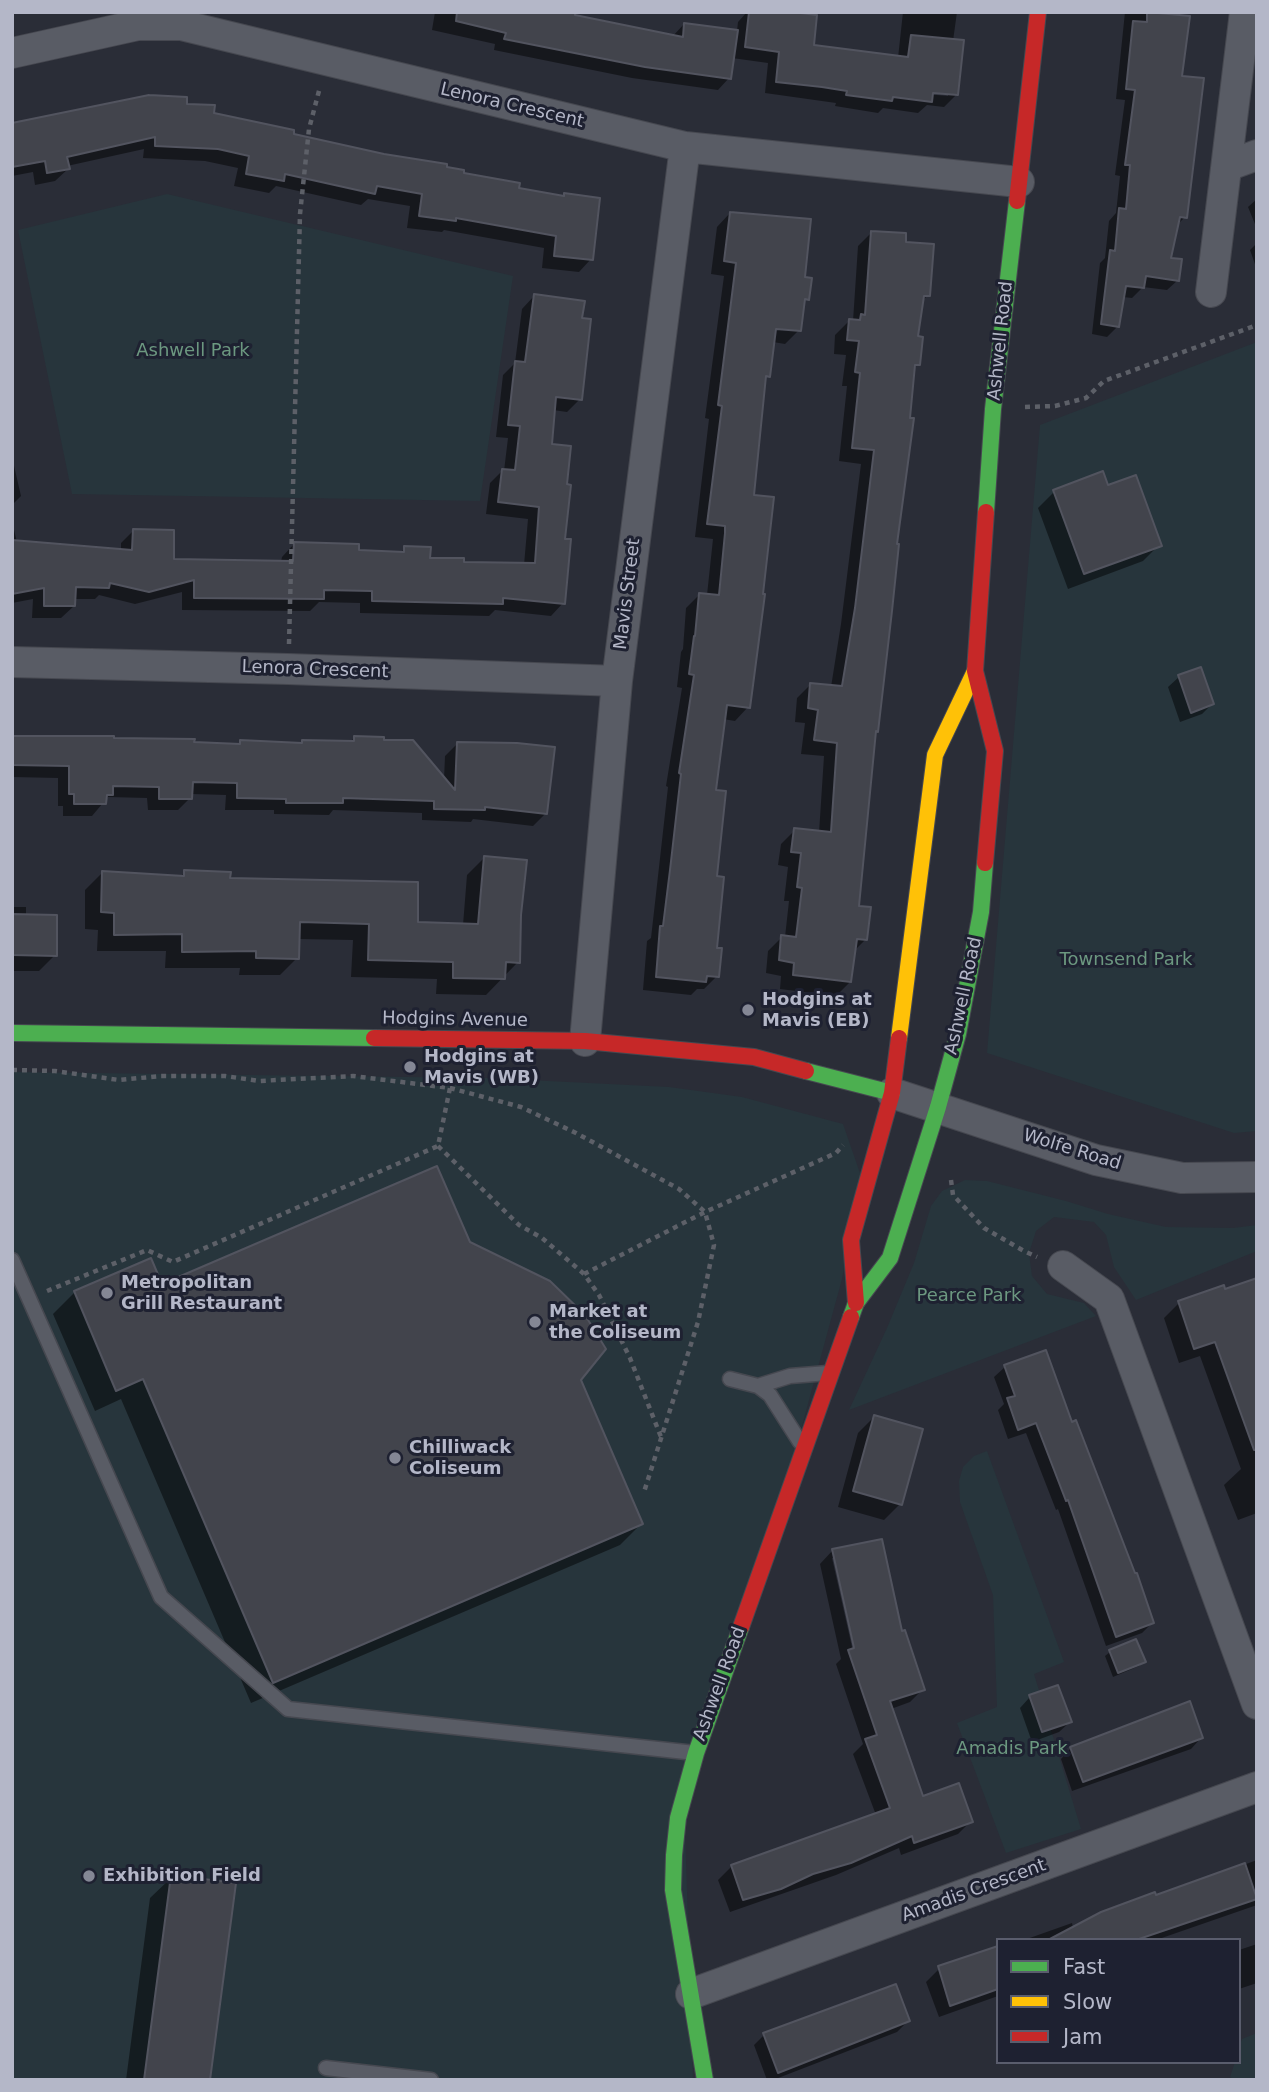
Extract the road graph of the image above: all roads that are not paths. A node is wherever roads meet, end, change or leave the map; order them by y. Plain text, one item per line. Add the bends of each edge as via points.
1 (1038, 12) edge
2 (1245, 12) edge
3 (12, 53) edge
4 (685, 148) junction
5 (1257, 155) edge
6 (1227, 166) junction
7 (1019, 182) junction
8 (1211, 292) dead end
9 (12, 662) edge
10 (975, 671) junction
11 (617, 681) junction
12 (12, 1033) edge
13 (585, 1041) junction
14 (892, 1093) junction
15 (938, 1107) junction
16 (1257, 1177) edge
17 (12, 1260) edge
18 (1063, 1266) road end
19 (856, 1303) junction
20 (831, 1372) junction
21 (730, 1379) dead end
22 (758, 1386) junction
23 (804, 1449) junction
24 (1257, 1704) edge
25 (696, 1753) junction
26 (1257, 1787) edge
27 (691, 1994) junction
28 (326, 2068) dead end
29 (431, 2080) edge
30 (705, 2080) edge

1 - 7 street, Ashwell Road
2 - 6 street
3 - 4 street, Lenora Crescent via 138,25 181,25
4 - 7 street, Lenora Crescent
4 - 11 street, Mavis Street
5 - 6 street
6 - 8 street
7 - 10 street, Ashwell Road via 993,409
9 - 11 street, Lenora Crescent
10 - 14 street, Ashwell Road via 934,755
10 - 15 street, Ashwell Road via 995,751 993,778 981,912 958,1034
11 - 13 street, Mavis Street
12 - 13 street, Hodgins Avenue
13 - 14 street, Hodgins Avenue via 754,1057
14 - 15 street, Wolfe Road
14 - 19 street, Ashwell Road via 851,1240
15 - 16 street, Wolfe Road via 1096,1160 1182,1178
15 - 19 street, Ashwell Road via 890,1258
17 - 25 lane via 161,1597 288,1709
18 - 24 street via 1109,1299
19 - 20 street, Ashwell Road
20 - 22 lane via 790,1376
20 - 23 street, Ashwell Road
21 - 22 lane
22 - 23 lane via 770,1395
23 - 25 street, Ashwell Road
25 - 27 street, Ashwell Road via 678,1818 673,1890
26 - 27 street, Amadis Crescent
27 - 30 street, Ashwell Road
28 - 29 lane

